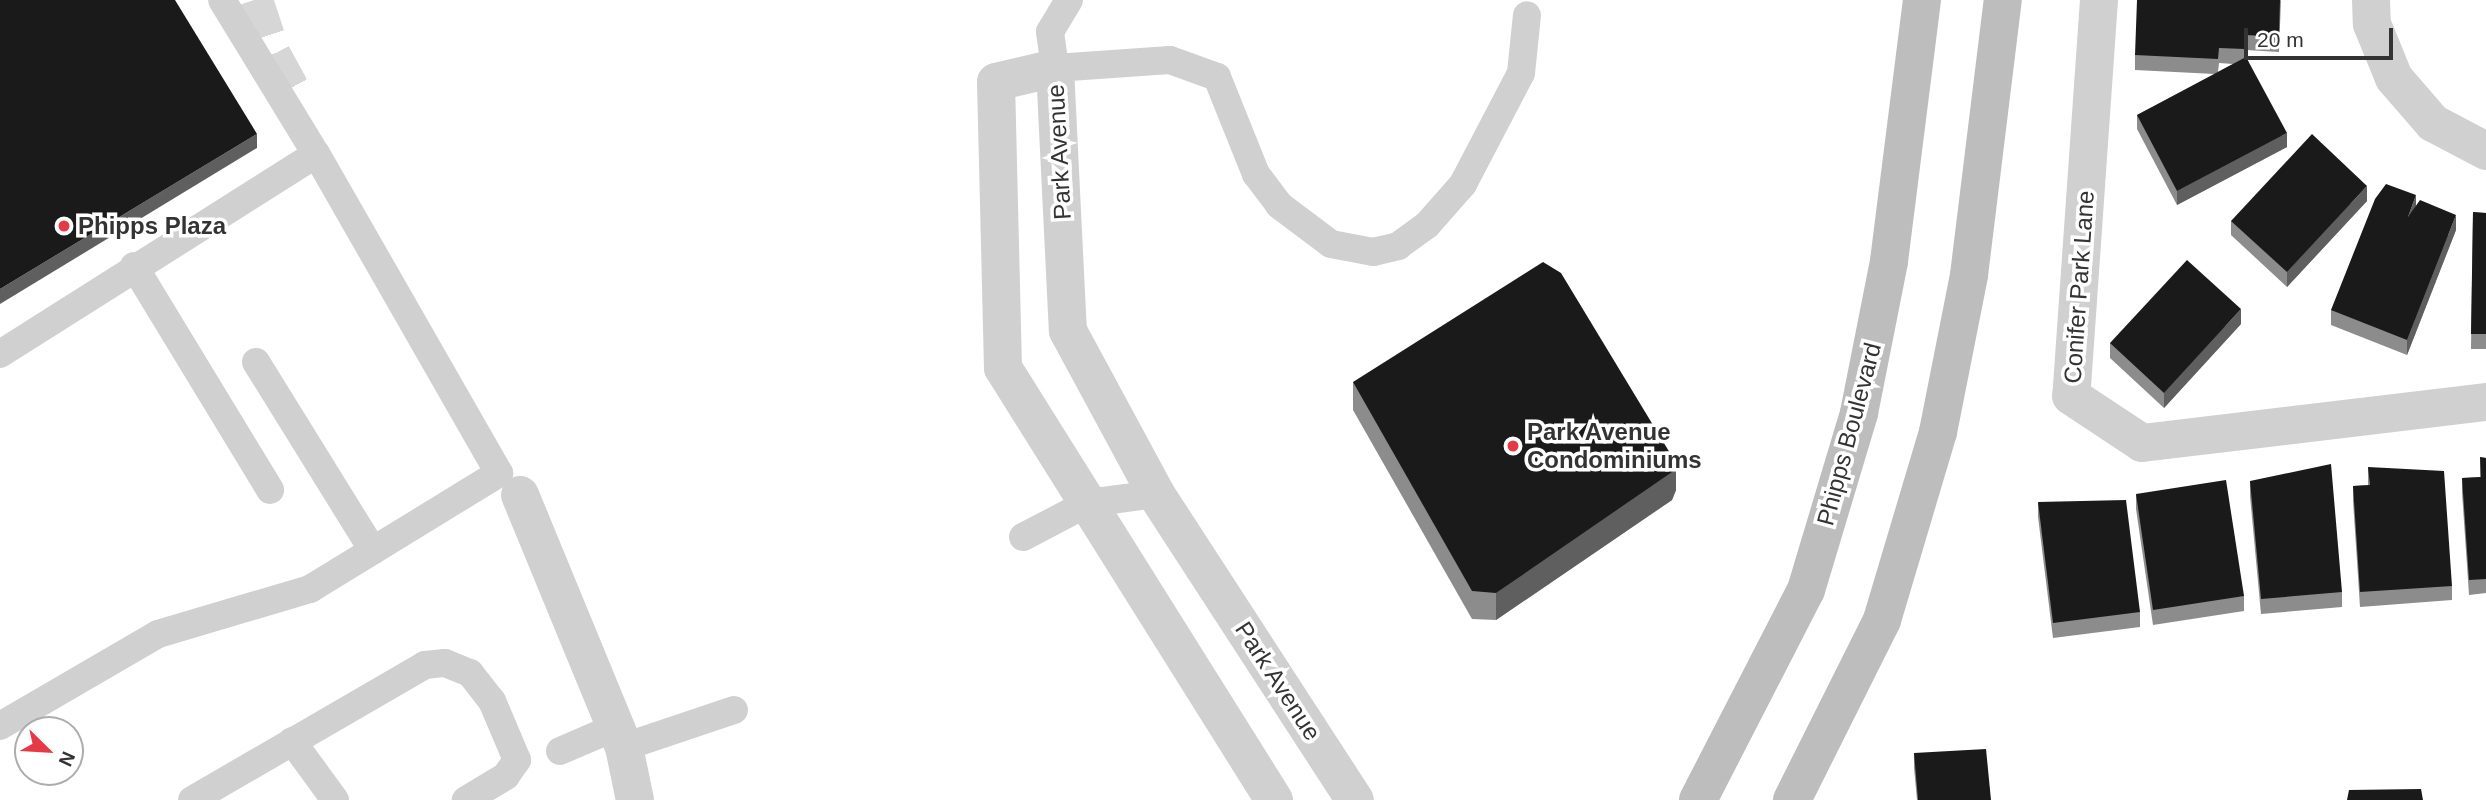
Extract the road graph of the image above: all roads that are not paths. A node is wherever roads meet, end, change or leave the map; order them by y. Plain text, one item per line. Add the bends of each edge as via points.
1 (222, 0) edge
2 (1069, 0) edge
3 (1922, 0) edge
4 (2003, 0) edge
5 (2099, 0) edge
6 (2371, 0) edge
7 (1527, 15) dead end
8 (1055, 68) junction
9 (2486, 151) edge
10 (316, 154) junction
11 (134, 266) junction
12 (0, 354) edge
13 (256, 362) dead end
14 (2486, 402) edge
15 (270, 489) dead end
16 (1156, 494) junction
17 (520, 495) dead end
18 (1088, 503) junction
19 (1023, 537) dead end
20 (373, 551) junction
21 (734, 710) dead end
22 (0, 726) edge
23 (620, 737) junction
24 (292, 741) junction
25 (560, 751) dead end
26 (192, 800) edge
27 (335, 800) edge
28 (466, 800) edge
29 (635, 800) edge
30 (1274, 800) edge
31 (1355, 800) edge
32 (1698, 800) edge
33 (1792, 800) edge

1 - 10 lane
2 - 8 lane via 1050,32
3 - 32 main road, Phipps Boulevard via 1893,236 1859,413 1806,590
4 - 33 main road via 1969,275 1938,432 1882,620
5 - 14 street, Conifer Park Lane via 2071,396 2142,443
6 - 9 street via 2372,24 2394,78 2433,123
7 - 8 lane via 1521,73 1463,184 1427,225 1398,246 1373,252 1331,244 1279,205 1256,174 1217,77 1170,60
8 - 16 street, Park Avenue via 1068,331
8 - 18 street, Park Avenue via 996,82 1003,368
10 - 11 lane
10 - 20 lane via 499,473
11 - 12 lane
11 - 15 lane
13 - 20 lane
16 - 18 lane
16 - 31 street, Park Avenue
17 - 23 street
18 - 19 lane
18 - 30 street, Park Avenue
20 - 22 lane via 281,602 158,634
21 - 23 lane
23 - 25 lane
23 - 29 street
24 - 26 lane
24 - 27 lane
24 - 28 lane via 425,665 445,663 470,673 492,701 517,760 506,776

